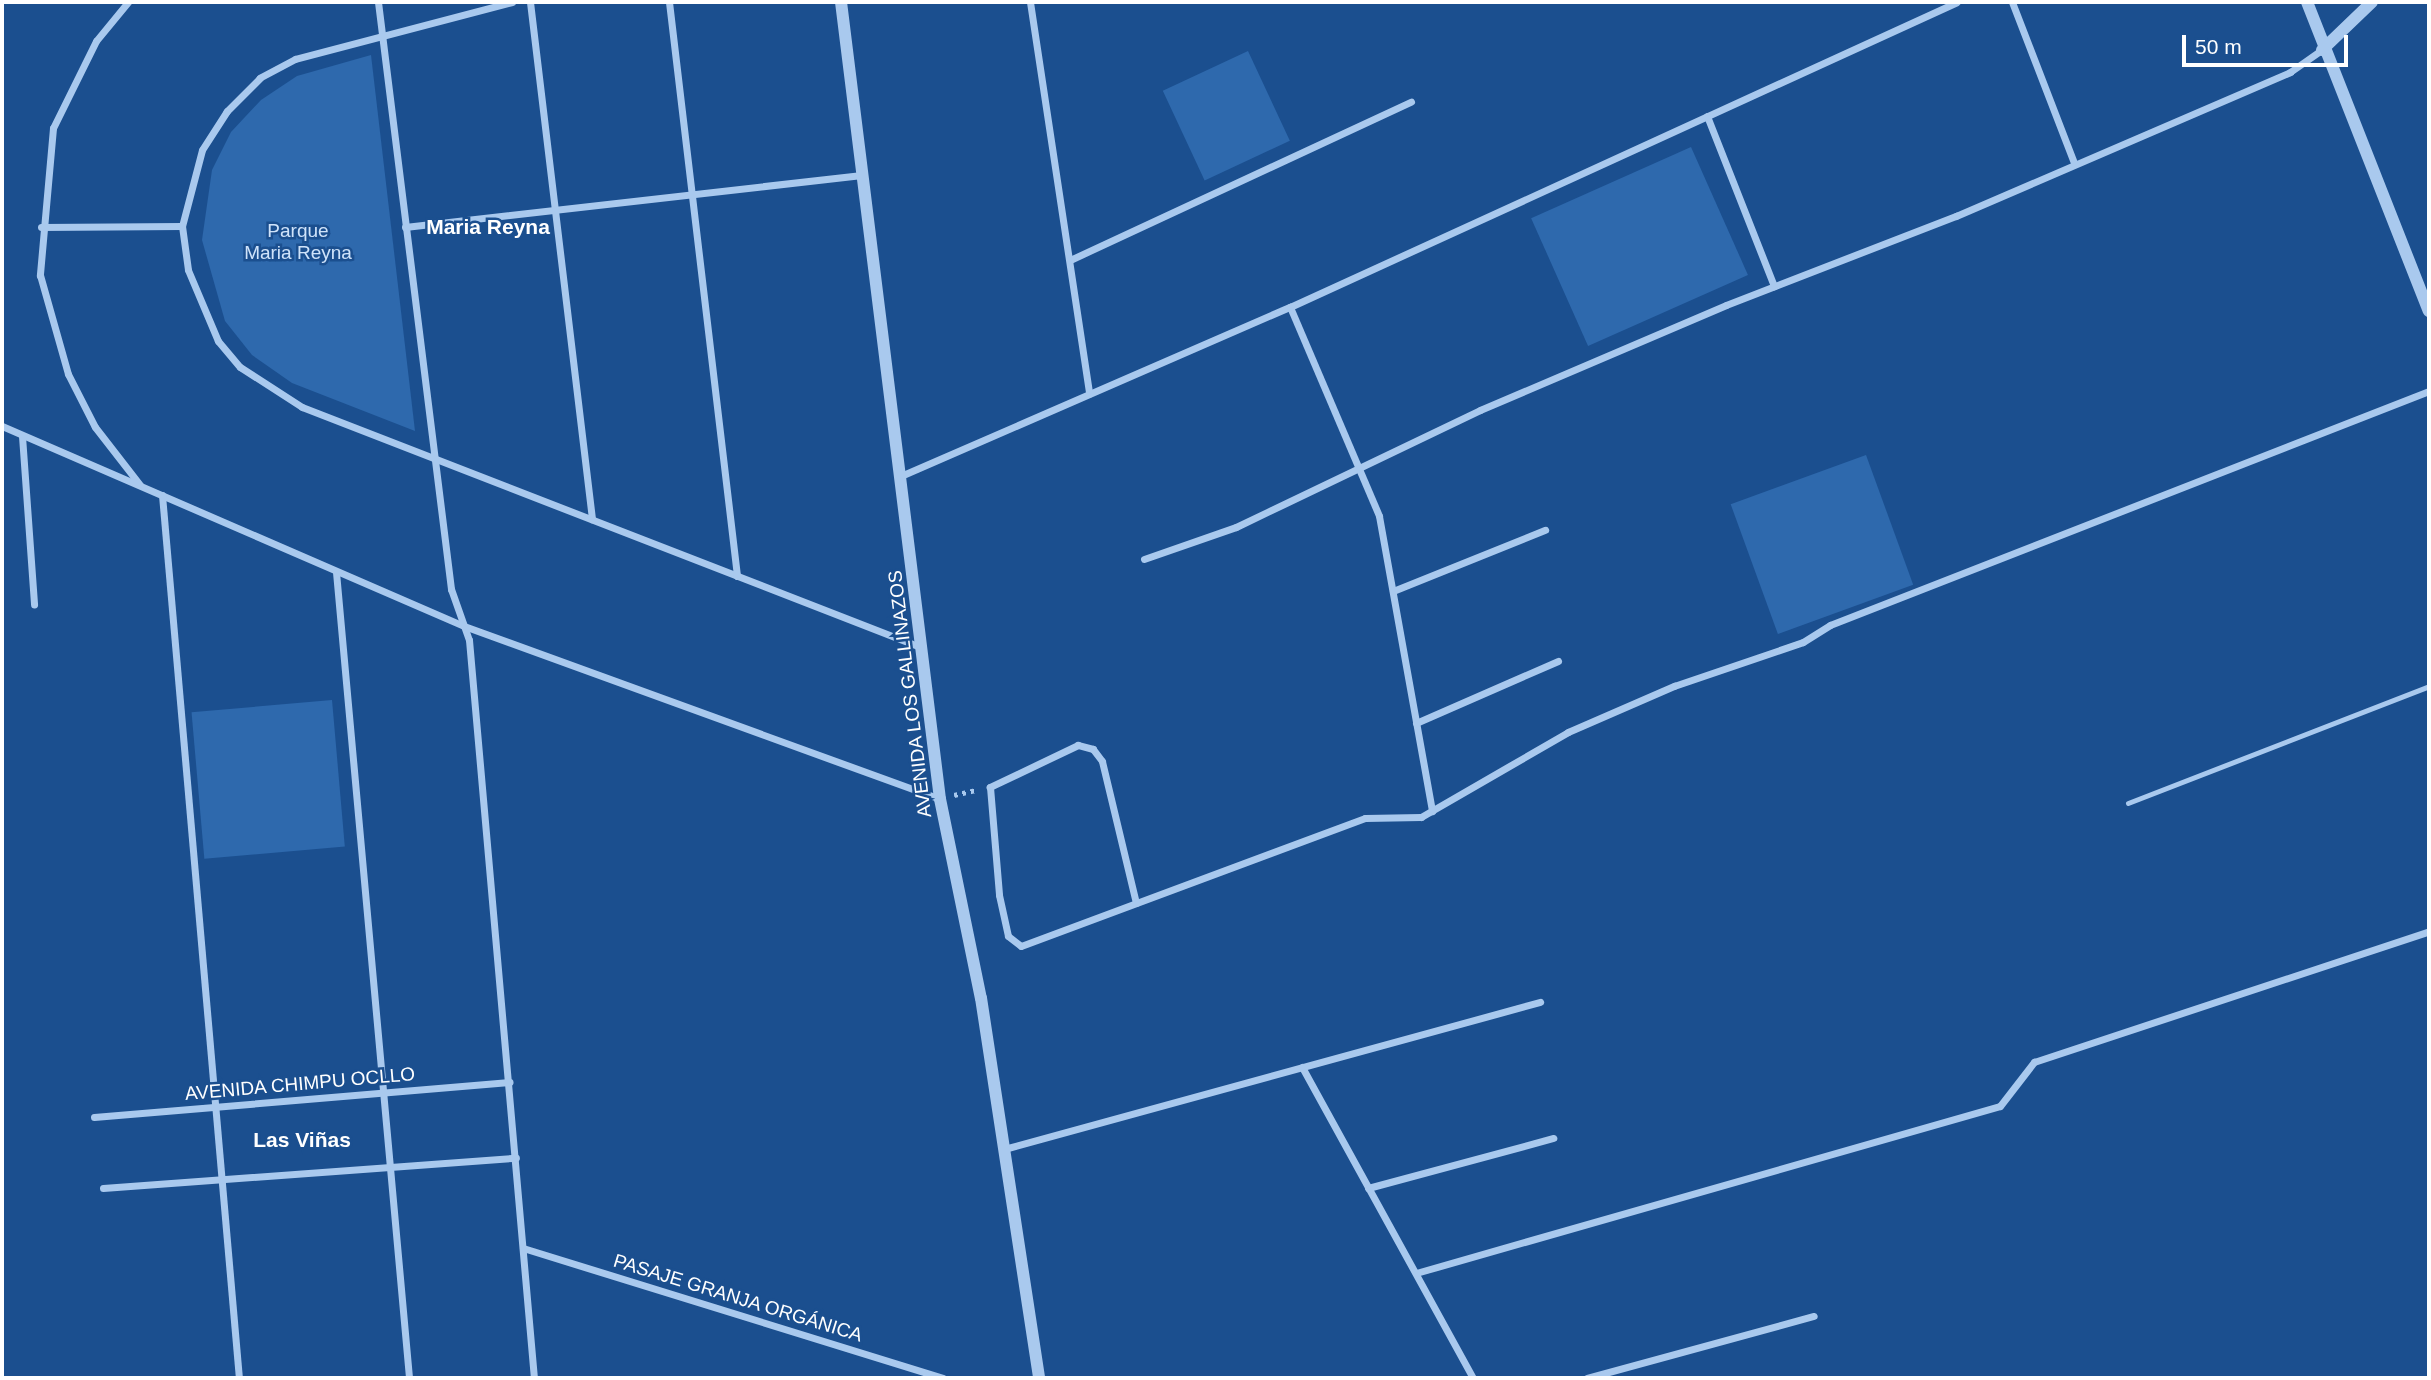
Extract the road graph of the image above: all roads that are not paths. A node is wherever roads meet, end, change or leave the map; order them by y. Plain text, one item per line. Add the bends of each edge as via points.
1 (128, 2) edge
2 (378, 2) edge
3 (512, 2) edge
4 (530, 2) edge
5 (668, 2) edge
6 (841, 2) edge
7 (1030, 2) edge
8 (1957, 2) edge
9 (2012, 2) edge
10 (2307, 2) edge
11 (2372, 2) edge
12 (382, 36) junction
13 (2322, 50) junction
14 (1411, 102) dead end
15 (1707, 116) junction
16 (2074, 163) junction
17 (865, 175) junction
18 (692, 195) junction
19 (555, 210) junction
20 (182, 226) junction
21 (41, 227) junction
22 (405, 227) junction
23 (1070, 260) junction
24 (1774, 286) junction
25 (1290, 307) junction
26 (2429, 311) edge
27 (2429, 391) edge
28 (1089, 394) junction
29 (2, 426) edge
30 (22, 436) junction
31 (433, 457) junction
32 (1360, 467) junction
33 (907, 473) junction
34 (140, 486) junction
35 (162, 495) junction
36 (592, 519) junction
37 (1545, 530) dead end
38 (1144, 559) dead end
39 (336, 572) junction
40 (737, 576) junction
41 (1393, 591) junction
42 (34, 605) dead end
43 (464, 626) junction
44 (923, 648) junction
45 (1559, 661) dead end
46 (2429, 686) edge
47 (1416, 723) junction
48 (940, 799) junction
49 (2128, 803) dead end
50 (1432, 811) junction
51 (1136, 903) junction
52 (2429, 931) edge
53 (1539, 1002) dead end
54 (1302, 1067) junction
55 (510, 1082) junction
56 (383, 1093) junction
57 (215, 1107) junction
58 (94, 1117) dead end
59 (1553, 1138) dead end
60 (1004, 1149) junction
61 (516, 1158) junction
62 (390, 1167) junction
63 (222, 1179) junction
64 (103, 1188) dead end
65 (1368, 1188) junction
66 (523, 1248) junction
67 (1416, 1273) junction
68 (1814, 1316) dead end
69 (239, 1378) edge
70 (409, 1378) edge
71 (534, 1378) edge
72 (943, 1378) edge
73 (1039, 1378) edge
74 (1473, 1378) edge
75 (1587, 1378) edge

1 - 21 street via 96,41 53,128
2 - 12 street
3 - 12 street
4 - 19 street
5 - 18 street
6 - 17 street, AVENIDA LOS GALLINAZOS
7 - 23 street
8 - 15 street
9 - 16 street
10 - 13 street
11 - 13 street
12 - 20 street via 296,59 260,78 227,111 202,150
12 - 22 street
13 - 16 street via 2290,72
13 - 26 street
14 - 23 street
15 - 24 street
15 - 25 street
16 - 24 street
17 - 18 street
17 - 33 street, AVENIDA LOS GALLINAZOS
18 - 19 street
18 - 40 street
19 - 22 street
19 - 36 street
20 - 21 street
20 - 31 street via 200,308 240,367 302,407
21 - 34 street via 40,275 68,374 95,427
22 - 31 street
23 - 28 street
24 - 32 street
25 - 28 street
25 - 32 street
27 - 50 street via 1830,625 1803,642 1674,687 1568,732
28 - 33 street
29 - 30 street
30 - 34 street
30 - 42 street
31 - 36 street
31 - 43 street via 451,589
32 - 38 street via 1236,527
32 - 41 street via 1379,516
33 - 44 street, AVENIDA LOS GALLINAZOS
34 - 35 street
35 - 39 street
35 - 57 street
36 - 40 street
37 - 41 street
39 - 43 street
39 - 56 street
40 - 44 street
41 - 47 street
43 - 48 street
43 - 55 street
44 - 48 street, AVENIDA LOS GALLINAZOS
45 - 47 street
46 - 49 lane
47 - 50 street
48 - 60 street, AVENIDA LOS GALLINAZOS
50 - 51 street via 1421,817 1365,818
51 - 51 street via 1102,761 1093,749 1078,745 990,788 999,895 1013,943 1021,946
52 - 67 street via 2034,1062 2000,1106
53 - 54 street
54 - 60 street
54 - 65 street
55 - 56 street, AVENIDA CHIMPU OCLLO
55 - 61 street
56 - 57 street, AVENIDA CHIMPU OCLLO
56 - 62 street
57 - 58 street, AVENIDA CHIMPU OCLLO
57 - 63 street
59 - 65 street
60 - 73 street, AVENIDA LOS GALLINAZOS
61 - 62 street
61 - 66 street
62 - 63 street
62 - 70 street
63 - 64 street
63 - 69 street
65 - 67 street
66 - 71 street
66 - 72 street, PASAJE GRANJA ORGÁNICA
67 - 74 street
68 - 75 street

